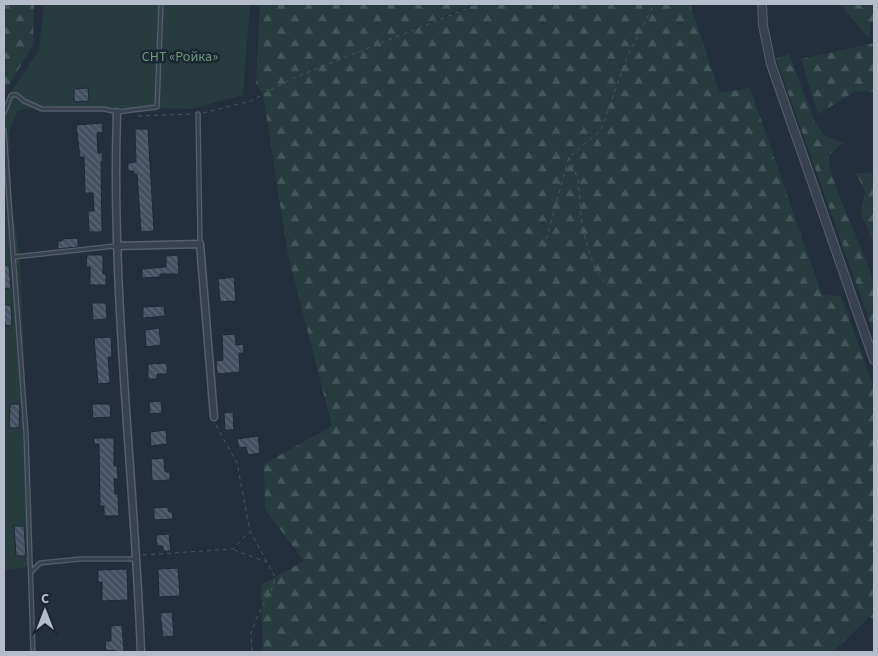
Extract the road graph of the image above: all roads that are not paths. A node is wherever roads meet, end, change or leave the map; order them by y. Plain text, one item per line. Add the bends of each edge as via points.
1 (161, 4) edge
2 (762, 4) edge
3 (117, 112) junction
4 (4, 113) edge
5 (198, 114) road end
6 (4, 130) edge
7 (200, 244) junction
8 (116, 246) junction
9 (14, 257) junction
10 (874, 360) edge
11 (214, 417) road end
12 (137, 557) junction
13 (30, 573) junction
14 (33, 652) edge
15 (141, 652) edge

1 - 3 lane via 157,107
2 - 10 street via 771,64
3 - 4 lane via 42,109 11,95
3 - 8 street
5 - 7 lane
6 - 9 lane
7 - 8 street
7 - 11 street
8 - 9 lane
8 - 12 street
9 - 13 lane via 26,432
12 - 13 lane via 40,563
12 - 15 street
13 - 14 lane

